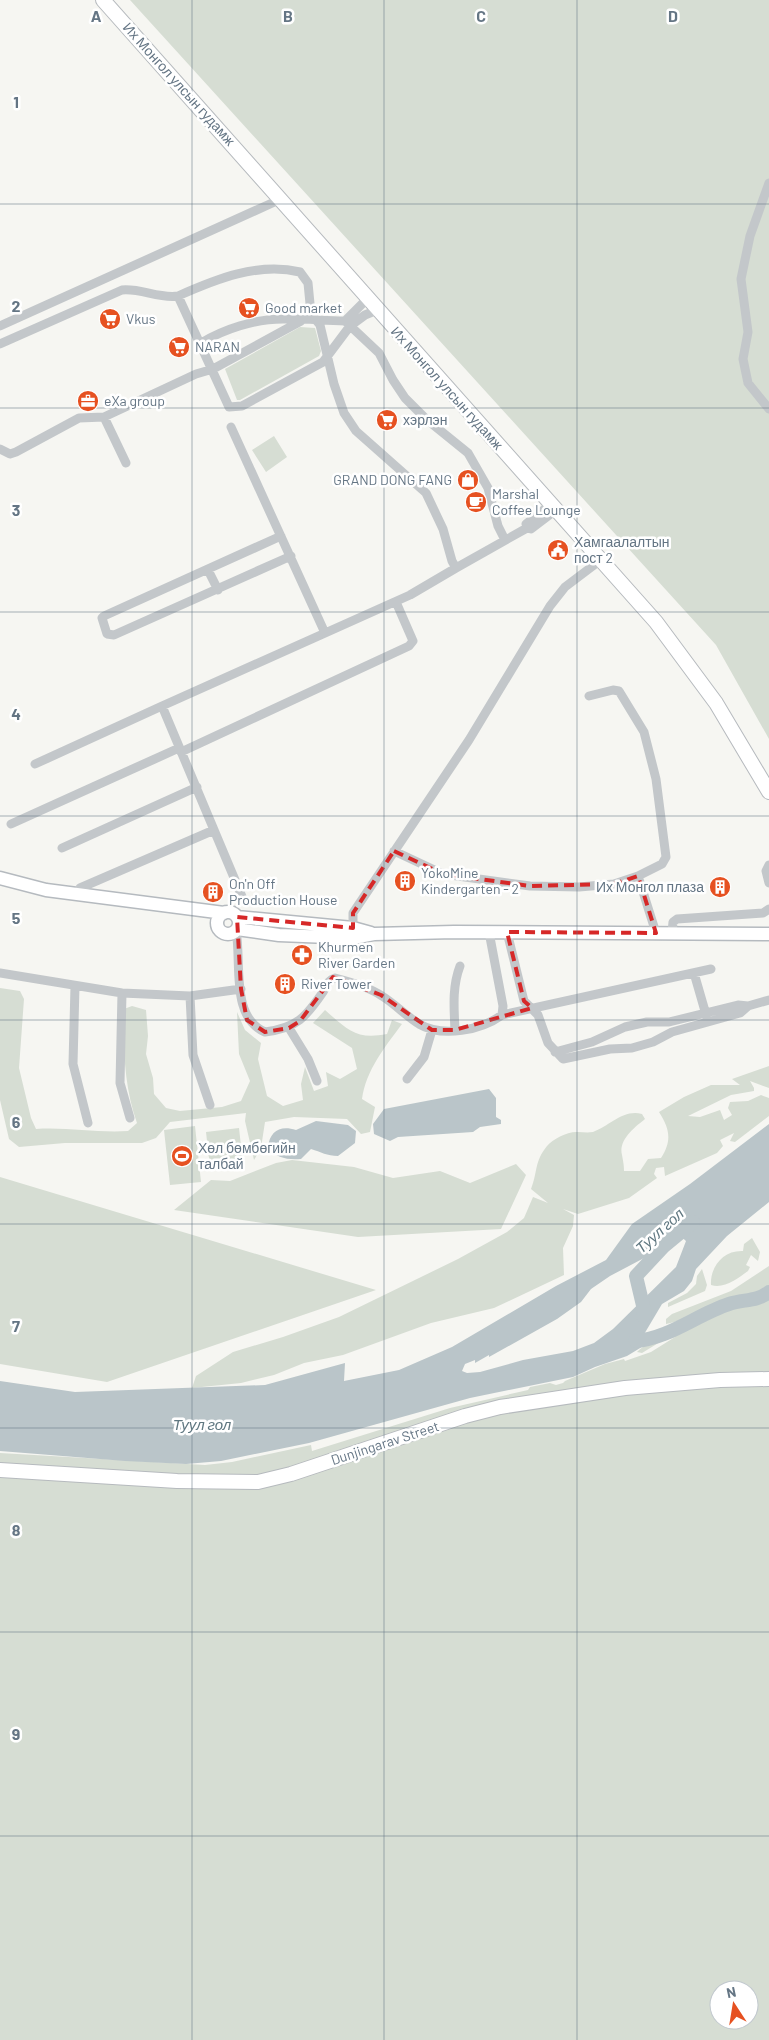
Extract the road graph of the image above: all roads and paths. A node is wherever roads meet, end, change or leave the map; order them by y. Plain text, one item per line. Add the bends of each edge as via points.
1 (103, 0) edge
2 (769, 184) edge
3 (281, 199) junction
4 (178, 296) junction
5 (367, 299) junction
6 (378, 310) junction
7 (301, 320) junction
8 (319, 322) junction
9 (348, 324) junction
10 (0, 326) edge
11 (201, 343) junction
12 (0, 344) edge
13 (329, 357) junction
14 (213, 370) junction
15 (769, 409) edge
16 (104, 417) junction
17 (231, 428) dead end
18 (0, 449) edge
19 (126, 462) dead end
20 (553, 507) junction
21 (282, 536) junction
22 (505, 540) junction
23 (291, 556) junction
24 (602, 559) junction
25 (456, 568) junction
26 (208, 570) junction
27 (218, 590) junction
28 (396, 602) junction
29 (325, 633) junction
30 (589, 696) dead end
31 (162, 706) junction
32 (180, 750) junction
33 (35, 764) dead end
34 (198, 787) junction
35 (769, 792) edge
36 (11, 824) dead end
37 (214, 830) junction
38 (62, 848) dead end
39 (394, 851) junction
40 (769, 865) edge
41 (638, 876) junction
42 (0, 878) edge
43 (769, 883) edge
44 (80, 888) dead end
45 (243, 899) dead end
46 (769, 910) edge
47 (221, 918) junction
48 (235, 928) junction
49 (353, 928) junction
50 (489, 932) junction
51 (507, 932) junction
52 (672, 932) junction
53 (656, 933) junction
54 (374, 934) junction
55 (769, 934) edge
56 (460, 966) dead end
57 (711, 969) dead end
58 (0, 973) edge
59 (694, 973) junction
60 (75, 986) junction
61 (241, 989) junction
62 (122, 993) junction
63 (190, 996) junction
64 (769, 1000) edge
65 (748, 1006) junction
66 (532, 1008) junction
67 (706, 1013) junction
68 (502, 1015) junction
69 (708, 1022) junction
70 (289, 1028) junction
71 (432, 1030) junction
72 (456, 1030) junction
73 (555, 1052) junction
74 (407, 1079) dead end
75 (317, 1081) dead end
76 (210, 1105) dead end
77 (130, 1118) dead end
78 (88, 1123) dead end
79 (769, 1379) edge
80 (0, 1470) edge

1 - 3 main road, Их Монгол улсын гудамж
2 - 15 street via 750,236 741,279 748,332 743,359 748,382
3 - 5 main road, Их Монгол улсын гудамж
3 - 10 street
4 - 8 street via 238,272 287,269 300,272 308,283 311,314
4 - 11 street
4 - 12 street via 168,298 132,289 122,290
5 - 6 main road, Их Монгол улсын гудамж
5 - 9 street
6 - 9 street
6 - 20 main road, Их Монгол улсын гудамж
7 - 8 street
7 - 11 street via 282,319 245,325
7 - 14 street
8 - 9 street
8 - 13 street
9 - 13 street
9 - 22 street via 380,353 405,398 468,453 488,488
11 - 14 street
13 - 14 street via 237,407 229,407
13 - 25 street via 344,413 356,431 426,493
14 - 16 street via 196,374
16 - 18 street via 79,418 10,454
16 - 19 street
17 - 21 street
20 - 22 street via 526,524 527,528
20 - 24 main road, Их Монгол улсын гудамж
21 - 23 street
21 - 26 street
22 - 25 street
23 - 27 street
23 - 29 street
24 - 35 main road, Их Монгол улсын гудамж via 680,652 728,721
24 - 39 street via 565,587 550,606 469,740
25 - 28 street
26 - 27 street
26 - 27 street via 104,616 106,634 114,635
28 - 29 street
28 - 32 street via 413,641 409,646
29 - 31 street
30 - 41 street via 618,691 644,732 656,778 666,856 662,864
31 - 32 street
31 - 33 street
32 - 34 street
32 - 36 street
34 - 37 street
34 - 38 street
37 - 44 street
37 - 45 street
39 - 41 street via 443,874 530,886 614,884
39 - 49 street via 353,913
40 - 43 street via 766,871
41 - 53 street
42 - 47 street via 46,890 198,908
46 - 52 street via 676,919
47 - 48 street via 220,930
47 - 48 street via 232,913
48 - 49 street
48 - 54 street via 279,935 353,938
48 - 61 street
49 - 54 street
50 - 51 street
50 - 54 street
50 - 68 street via 504,1006
51 - 53 street
51 - 66 street via 524,1001
52 - 53 street
52 - 55 street
56 - 72 street via 454,995
57 - 59 street
58 - 60 street
59 - 66 street
59 - 67 street
60 - 62 street
60 - 78 street via 73,1064
61 - 63 street
61 - 70 street via 244,1013 252,1025 265,1032
62 - 63 street
62 - 77 street via 120,1084
63 - 76 street via 193,1054
64 - 65 street
65 - 67 street via 738,1005
65 - 69 street via 740,1012
66 - 68 street
66 - 73 street
67 - 69 street
67 - 73 street via 669,1022 625,1027 592,1042
68 - 72 street via 491,1023
69 - 73 street via 632,1048 610,1049 566,1060
70 - 71 street via 310,1011 328,983 336,978 380,995
70 - 75 street
71 - 72 street
71 - 74 street via 424,1057
79 - 80 main road, Dunjingarav Street via 625,1388 500,1408 465,1416 258,1482 171,1481

